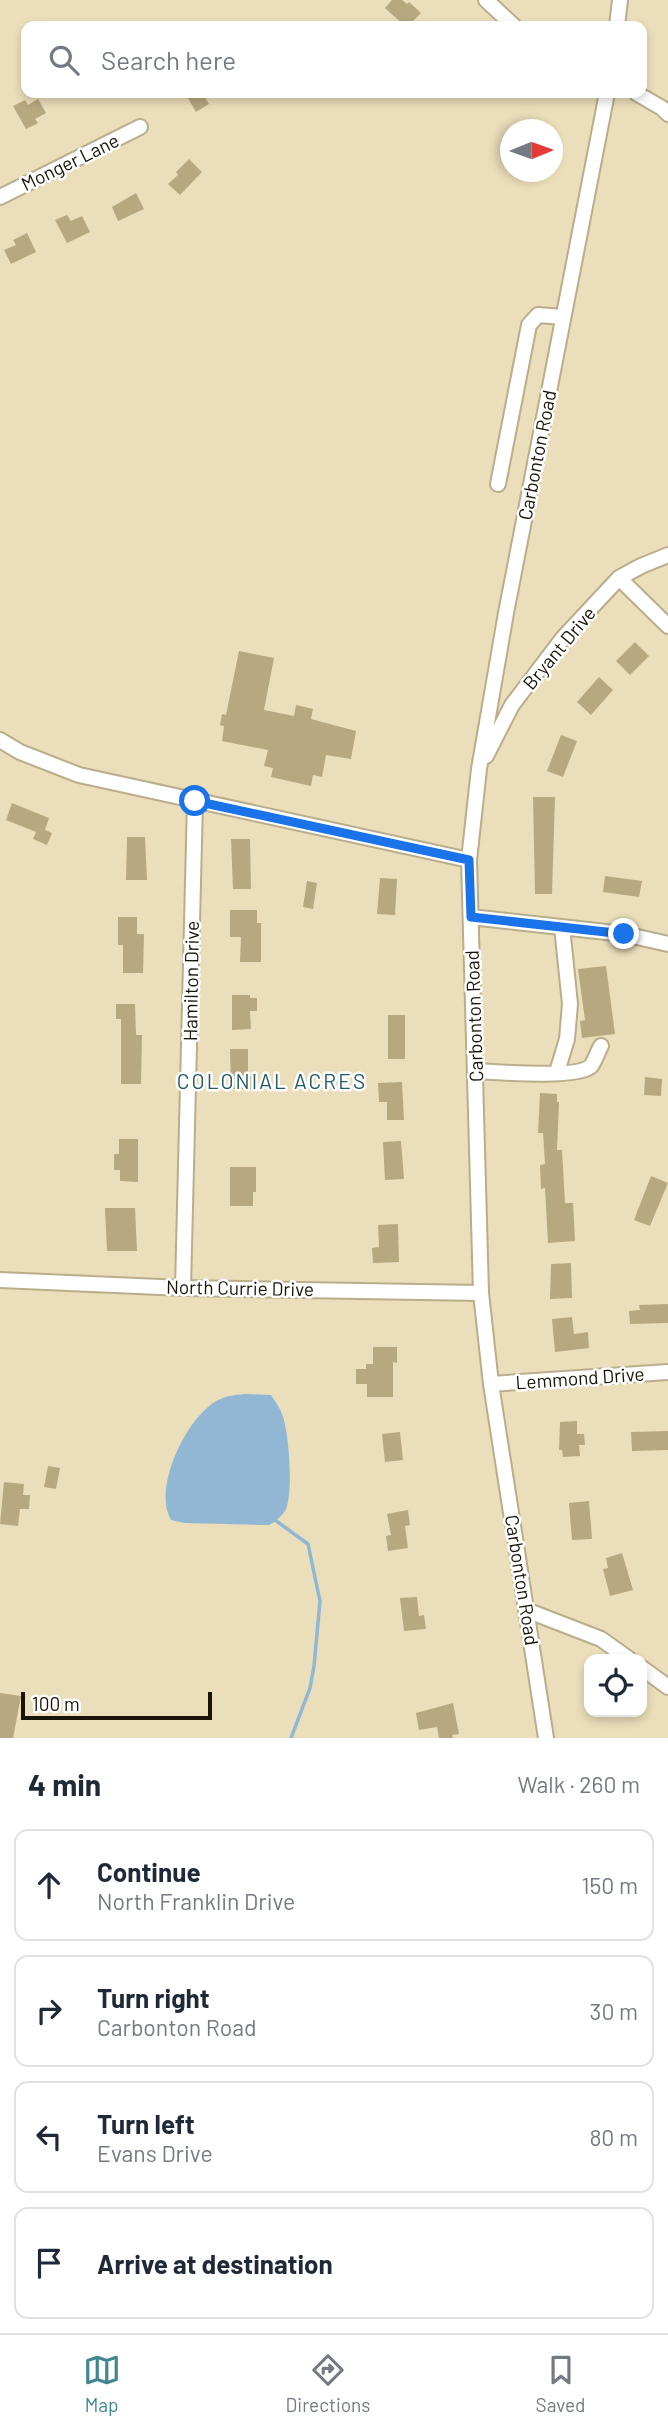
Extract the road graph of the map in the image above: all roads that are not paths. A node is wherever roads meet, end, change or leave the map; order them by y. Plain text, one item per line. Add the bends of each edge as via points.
1 (486, 0) edge
2 (620, 0) edge
3 (508, 21) edge
4 (618, 21) edge
5 (606, 98) edge
6 (645, 98) edge
7 (668, 114) edge
8 (139, 127) dead end
9 (0, 197) edge
10 (563, 317) junction
11 (498, 484) dead end
12 (668, 555) edge
13 (619, 578) junction
14 (668, 626) edge
15 (0, 740) edge
16 (479, 769) junction
17 (195, 801) junction
18 (469, 860) junction
19 (471, 917) junction
20 (562, 927) junction
21 (668, 944) edge
22 (601, 1046) dead end
23 (475, 1071) junction
24 (558, 1072) junction
25 (0, 1280) edge
26 (183, 1288) junction
27 (481, 1293) junction
28 (668, 1371) edge
29 (491, 1384) junction
30 (526, 1609) junction
31 (622, 1654) edge
32 (647, 1672) edge
33 (668, 1687) edge
34 (546, 1738) edge

1 - 3 street
2 - 4 street
5 - 10 street, Carbonton Road
6 - 7 street
8 - 9 street, Monger Lane
10 - 11 street via 538,315 530,325
10 - 16 street, Carbonton Road
12 - 13 street, Bryant Drive
13 - 14 street
13 - 16 street, Bryant Drive via 563,638 512,705
15 - 17 street via 79,775
16 - 18 street, Carbonton Road
17 - 18 street
17 - 26 street, Hamilton Drive
18 - 19 street, Carbonton Road
19 - 20 street
19 - 23 street, Carbonton Road
20 - 21 street
20 - 24 street via 570,1004
22 - 24 street via 591,1066
23 - 24 street
23 - 27 street, Carbonton Road
25 - 26 street, North Currie Drive
26 - 27 street, North Currie Drive
27 - 29 street, Carbonton Road
28 - 29 street, Lemmond Drive
29 - 30 street, Carbonton Road
30 - 31 street via 601,1639
30 - 34 street, Carbonton Road
32 - 33 street

